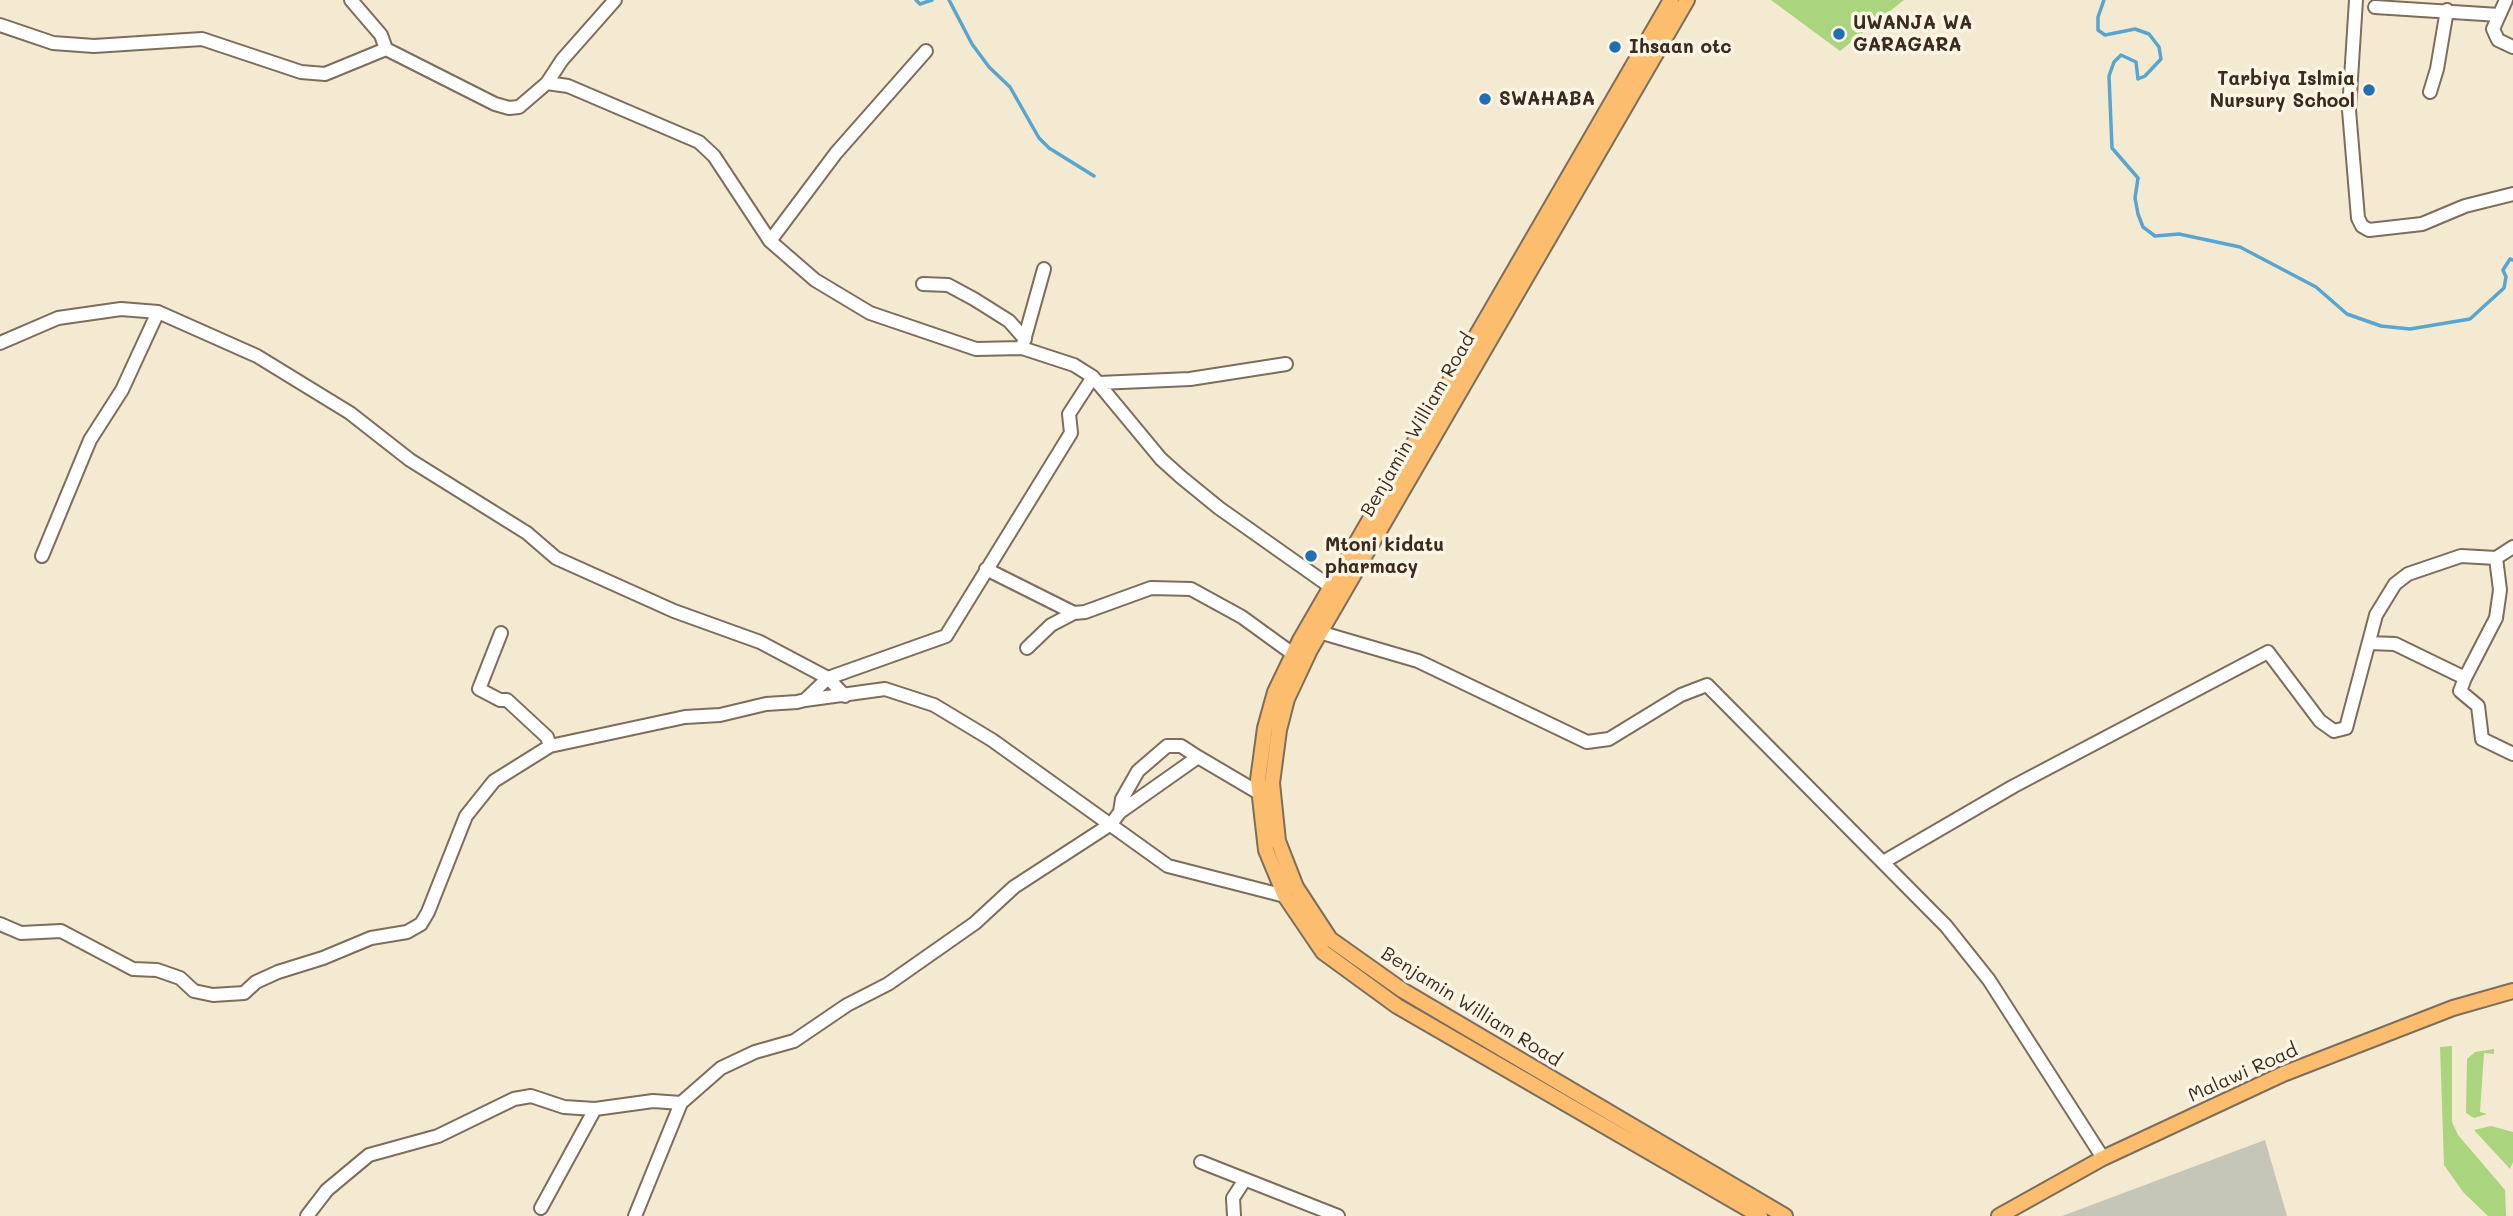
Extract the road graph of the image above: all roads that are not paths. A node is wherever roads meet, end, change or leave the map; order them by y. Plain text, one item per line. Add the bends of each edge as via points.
1 (351, 0) edge
2 (615, 0) edge
3 (1671, 0) edge
4 (1687, 0) edge
5 (2356, 0) edge
6 (2505, 1) edge
7 (2375, 7) dead end
8 (2446, 10) junction
9 (2499, 15) junction
10 (0, 25) edge
11 (2513, 47) edge
12 (386, 49) junction
13 (926, 51) dead end
14 (547, 83) junction
15 (2430, 92) dead end
16 (2513, 194) edge
17 (770, 241) junction
18 (1044, 269) dead end
19 (923, 284) dead end
20 (158, 313) junction
21 (1024, 343) junction
22 (0, 344) edge
23 (1286, 364) dead end
24 (1096, 380) junction
25 (2513, 547) edge
26 (42, 556) dead end
27 (2496, 558) junction
28 (986, 569) junction
29 (1336, 591) junction
30 (1074, 613) junction
31 (1319, 632) junction
32 (501, 633) dead end
33 (2369, 643) junction
34 (1027, 648) dead end
35 (1293, 654) junction
36 (2465, 678) junction
37 (823, 681) junction
38 (845, 696) junction
39 (828, 698) junction
40 (805, 700) junction
41 (550, 746) junction
42 (2513, 754) edge
43 (1198, 757) junction
44 (1266, 793) junction
45 (1120, 813) junction
46 (1111, 824) junction
47 (1885, 861) junction
48 (1285, 896) junction
49 (0, 924) edge
50 (2513, 992) edge
51 (681, 1103) junction
52 (595, 1109) junction
53 (2103, 1158) junction
54 (1201, 1162) dead end
55 (1244, 1181) junction
56 (541, 1208) dead end
57 (307, 1216) edge
58 (635, 1216) edge
59 (1234, 1216) edge
60 (1338, 1216) edge
61 (1760, 1216) edge
62 (1785, 1216) edge
63 (1999, 1216) edge

1 - 12 street via 381,35
2 - 14 street
3 - 29 main road, Benjamin William Road
4 - 29 main road, Benjamin William Road
5 - 16 street via 2349,110 2362,226 2422,224 2465,206
6 - 9 street
7 - 8 street
8 - 9 street
8 - 15 street
9 - 11 street via 2493,29 2498,40
10 - 12 street via 52,43 94,46 202,39 301,72 325,75
12 - 14 street via 509,108 519,107
13 - 17 street via 835,152
14 - 17 street via 568,86 699,142 714,156
17 - 21 street via 815,281 870,313 976,349
18 - 21 street
19 - 21 street via 948,285 974,299 1009,321
20 - 22 street via 121,309 58,318
20 - 26 street via 121,390 90,440
20 - 37 street via 257,356 350,413 410,460 527,533 556,558 674,611 760,642
21 - 24 street
23 - 24 street via 1190,379
24 - 28 street via 1069,414 1071,433
24 - 29 street via 1171,468
25 - 27 street
27 - 33 street via 2461,556 2408,574 2384,597
27 - 36 street via 2500,590 2496,618
28 - 30 street
28 - 37 street via 946,636
29 - 31 main road, Benjamin William Road
29 - 35 main road, Benjamin William Road
30 - 34 street via 1051,625
30 - 35 street via 1151,588 1191,589 1242,617
31 - 44 main road, Benjamin William Road via 1287,699
31 - 47 street via 1418,662 1587,743 1609,739 1694,688 1707,685
32 - 41 street via 479,688 507,700 547,737
33 - 36 street via 2395,644
33 - 47 street via 2346,728 2334,731 2320,721 2268,652 2014,786
35 - 44 main road, Benjamin William Road via 1265,728 1258,780
36 - 42 street via 2460,691 2478,706 2482,739
37 - 38 street
37 - 39 street
37 - 40 street
38 - 39 street
38 - 46 street via 885,689 934,705
39 - 40 street
40 - 41 street via 685,717
41 - 49 street via 494,781 466,816 421,924 278,972 244,993 194,991 169,972 133,969 61,930 21,933
43 - 44 street
43 - 45 street
43 - 45 street via 1181,746 1167,746 1138,771 1122,799
44 - 48 main road, Benjamin William Road via 1266,850
44 - 62 main road, Benjamin William Road via 1296,887 1331,939 1402,990
45 - 46 street
46 - 48 street via 1176,870
46 - 51 street via 1014,887 975,923 888,984 794,1041 738,1058
47 - 53 street via 1989,980
48 - 61 main road, Benjamin William Road via 1323,952 1397,1006
50 - 53 main road, Malawi Road via 2453,1008 2284,1074
51 - 52 street via 653,1101
51 - 58 street
52 - 56 street
52 - 57 street via 564,1107 531,1096 514,1099 438,1136 369,1155 327,1190
53 - 63 main road, Malawi Road
54 - 55 street
55 - 59 street via 1233,1198
55 - 60 street

